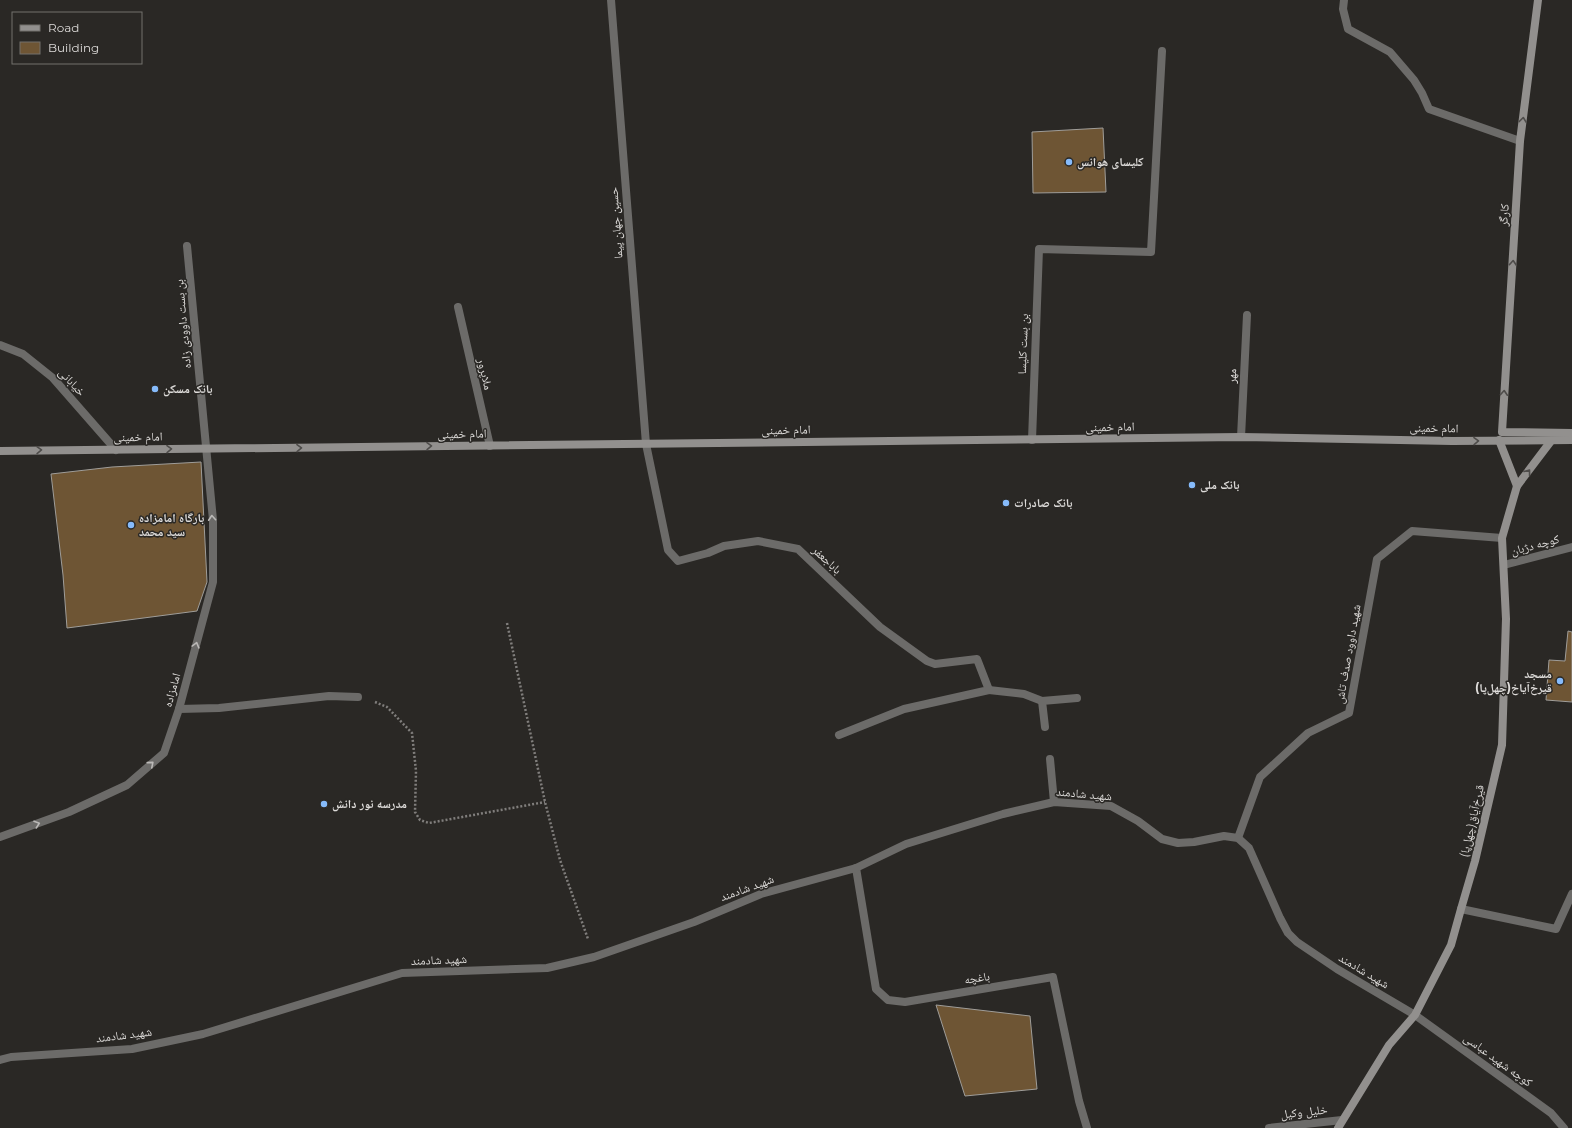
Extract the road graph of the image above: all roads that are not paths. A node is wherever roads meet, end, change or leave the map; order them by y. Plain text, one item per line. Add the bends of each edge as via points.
1 (611, 0) edge
2 (1344, 0) edge
3 (1538, 0) edge
4 (1162, 51) dead end
5 (1520, 141) junction
6 (187, 246) dead end
7 (458, 307) dead end
8 (1247, 316) dead end
9 (0, 345) edge
10 (1572, 433) edge
11 (1241, 437) junction
12 (1032, 440) junction
13 (1499, 440) junction
14 (1572, 440) edge
15 (1551, 441) junction
16 (646, 444) junction
17 (490, 446) junction
18 (206, 448) junction
19 (116, 450) junction
20 (0, 451) edge
21 (1517, 486) junction
22 (1502, 538) junction
23 (1572, 547) edge
24 (1504, 565) junction
25 (989, 690) junction
26 (358, 697) road end
27 (1077, 698) dead end
28 (1042, 701) junction
29 (179, 709) junction
30 (1045, 728) dead end
31 (839, 735) dead end
32 (1050, 759) dead end
33 (1054, 802) junction
34 (0, 836) edge
35 (1238, 838) junction
36 (856, 868) junction
37 (1572, 894) edge
38 (1461, 909) junction
39 (1415, 1015) junction
40 (0, 1060) edge
41 (1342, 1120) junction
42 (1087, 1128) edge
43 (1270, 1128) edge
44 (1338, 1128) edge
45 (1564, 1128) edge

1 - 16 street, حسین جهان پیما
2 - 5 street via 1343,9 1348,28 1390,52 1414,80 1429,110
5 -> 3 street, کارگر
4 - 12 street, بن بست کلیسا via 1151,252 1039,249
10 -> 5 street, کارگر via 1502,432
6 - 18 street, بن بست داوودی زاده
7 - 17 street, ملاپرور
8 - 11 street, مهر
9 - 19 street, خیابانی via 23,354 53,378
11 - 12 street, امام خمینی
11 -> 13 street, امام خمینی
12 - 16 street, امام خمینی
13 - 15 street, امام خمینی
13 - 21 street
14 - 15 street, امام خمینی
21 -> 15 street, قیرخ‌آیاق(چهل‌پا)
16 - 17 street, امام خمینی
16 - 25 street, باباجعفر via 668,550 678,561 724,546 758,541 798,549 880,626 927,662 934,664 977,659
18 -> 17 street, امام خمینی
19 -> 18 street, امام خمینی
29 -> 18 street, امامزاده via 213,582 213,520
20 -> 19 street, امام خمینی
21 - 22 street, قیرخ‌آیاق(چهل‌پا)
22 - 24 street, قیرخ‌آیاق(چهل‌پا)
22 - 35 street, شهید داوود صدف تاش via 1412,531 1377,559 1349,713 1308,733 1260,777
23 - 24 street, کوچه دژبان
24 - 38 street, قیرخ‌آیاق(چهل‌پا) via 1506,619 1502,745
25 - 28 street via 1024,694
25 - 31 street via 904,709
26 - 29 street via 330,696 219,708
27 - 28 street
28 - 30 street
34 -> 29 street, امامزاده via 70,812 127,785 164,753
32 - 33 street
33 - 35 street, شهید شادمند via 1111,806 1138,821 1162,839 1178,843 1224,836
33 - 36 street, شهید شادمند via 1003,814 906,844
35 - 39 street, شهید شادمند via 1249,848 1288,933 1337,969
36 - 40 street, شهید شادمند via 761,894 694,922 594,957 547,968 402,973 203,1034 132,1049 11,1057
36 - 42 street, باغچه via 876,989 888,1000 904,1002 1053,978
37 - 38 street via 1556,929
38 - 39 street, قیرخ‌آیاق(چهل‌پا) via 1451,944
39 - 41 street, قیرخ‌آیاق(چهل‌پا) via 1389,1045
39 - 45 street, کوچه شهید عباسی via 1551,1114
41 - 43 street, خلیل وکیل
41 - 44 street, قیرخ‌آیاق(چهل‌پا)

